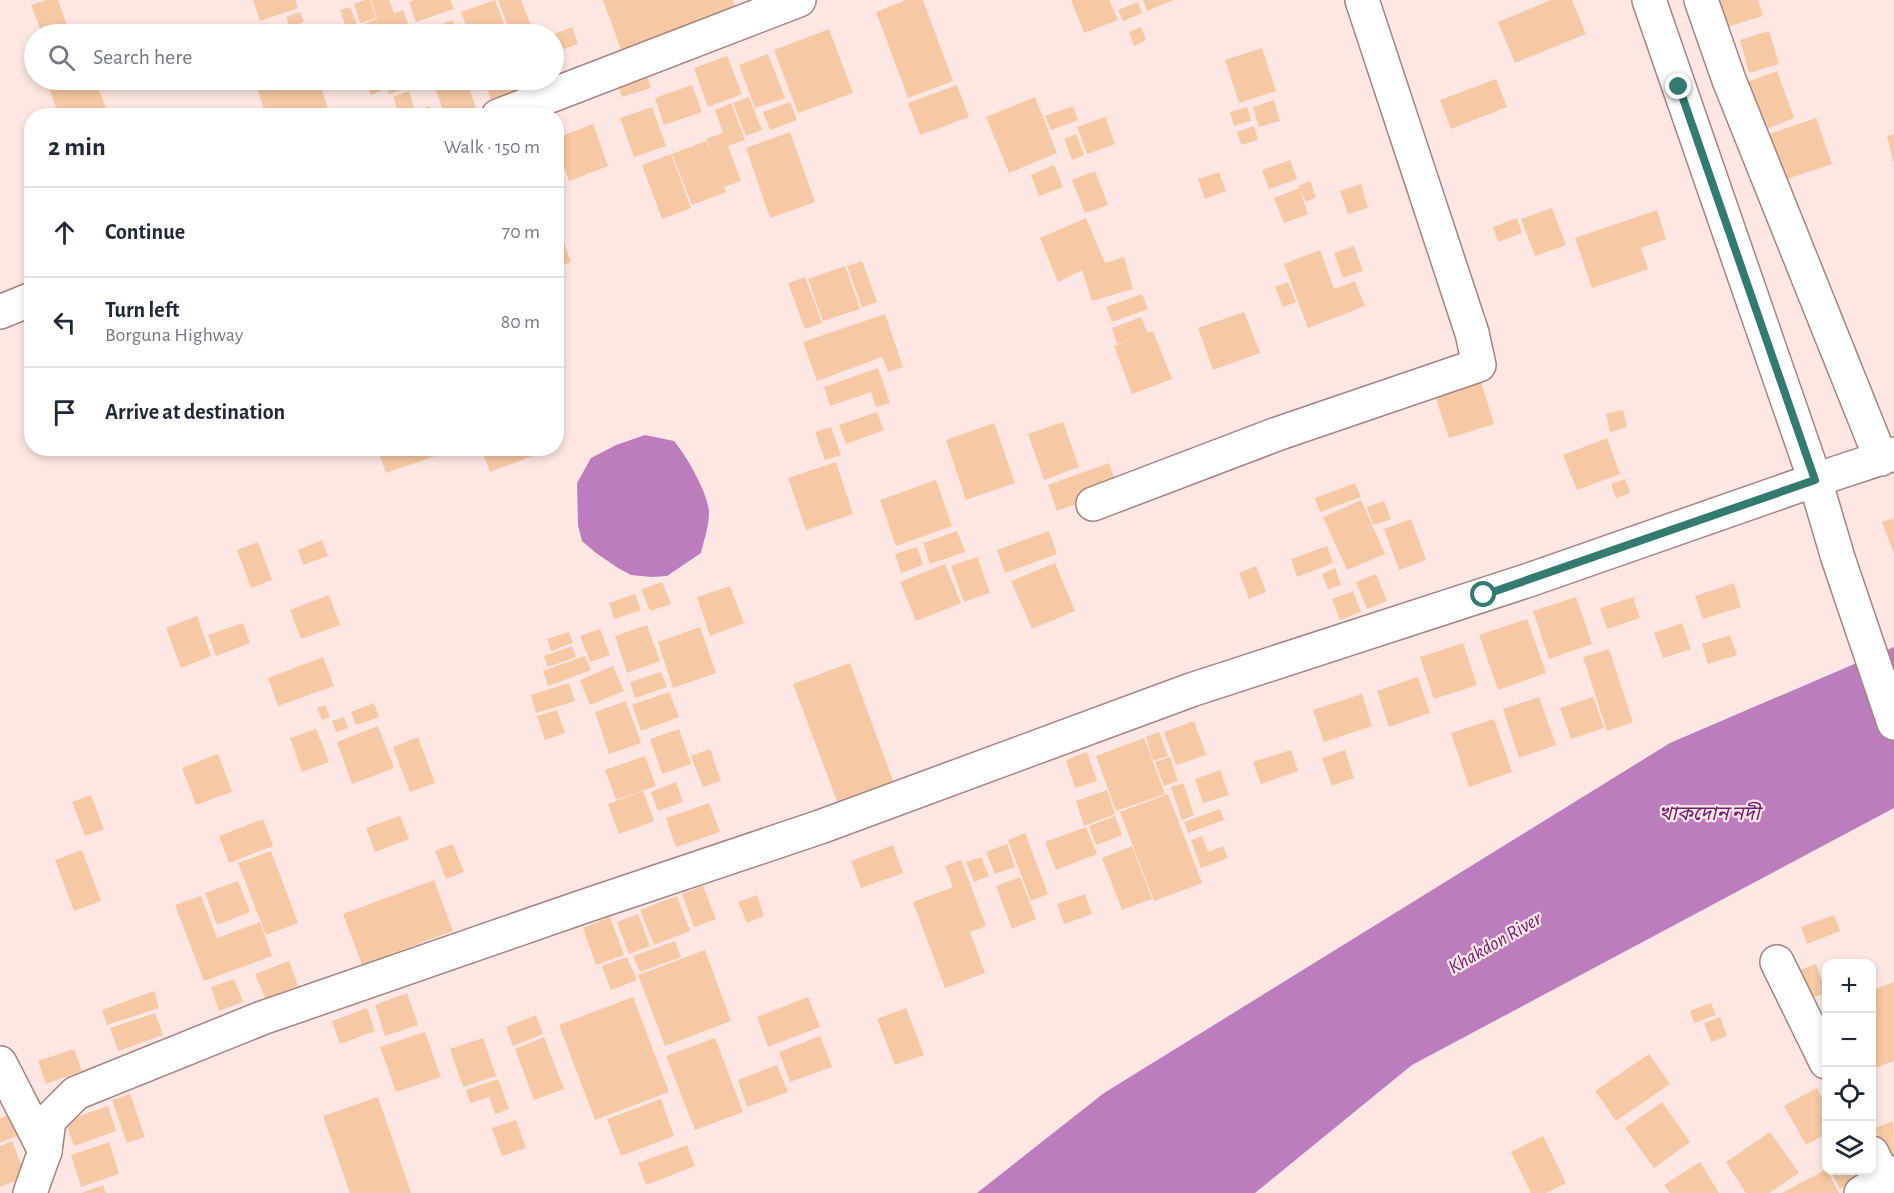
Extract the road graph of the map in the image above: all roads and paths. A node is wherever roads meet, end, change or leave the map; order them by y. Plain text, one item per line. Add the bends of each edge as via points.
1 (799, 0) edge
2 (1362, 0) edge
3 (1649, 0) edge
4 (1701, 0) edge
5 (519, 108) edge
6 (24, 302) edge
7 (0, 312) edge
8 (1887, 457) edge
9 (1815, 480) junction
10 (1093, 504) dead end
11 (1894, 723) edge
12 (1776, 962) dead end
13 (1822, 1052) edge
14 (0, 1063) edge
15 (45, 1151) junction
16 (30, 1193) edge

1 - 5 street
2 - 10 street via 1479,365 1277,434
3 - 9 street
4 - 8 street via 1729,80
6 - 7 street
8 - 9 street
9 - 11 street
9 - 15 street via 1529,580 1191,690 820,827 262,1018 76,1093 49,1120
12 - 13 street
14 - 15 street
15 - 16 street

